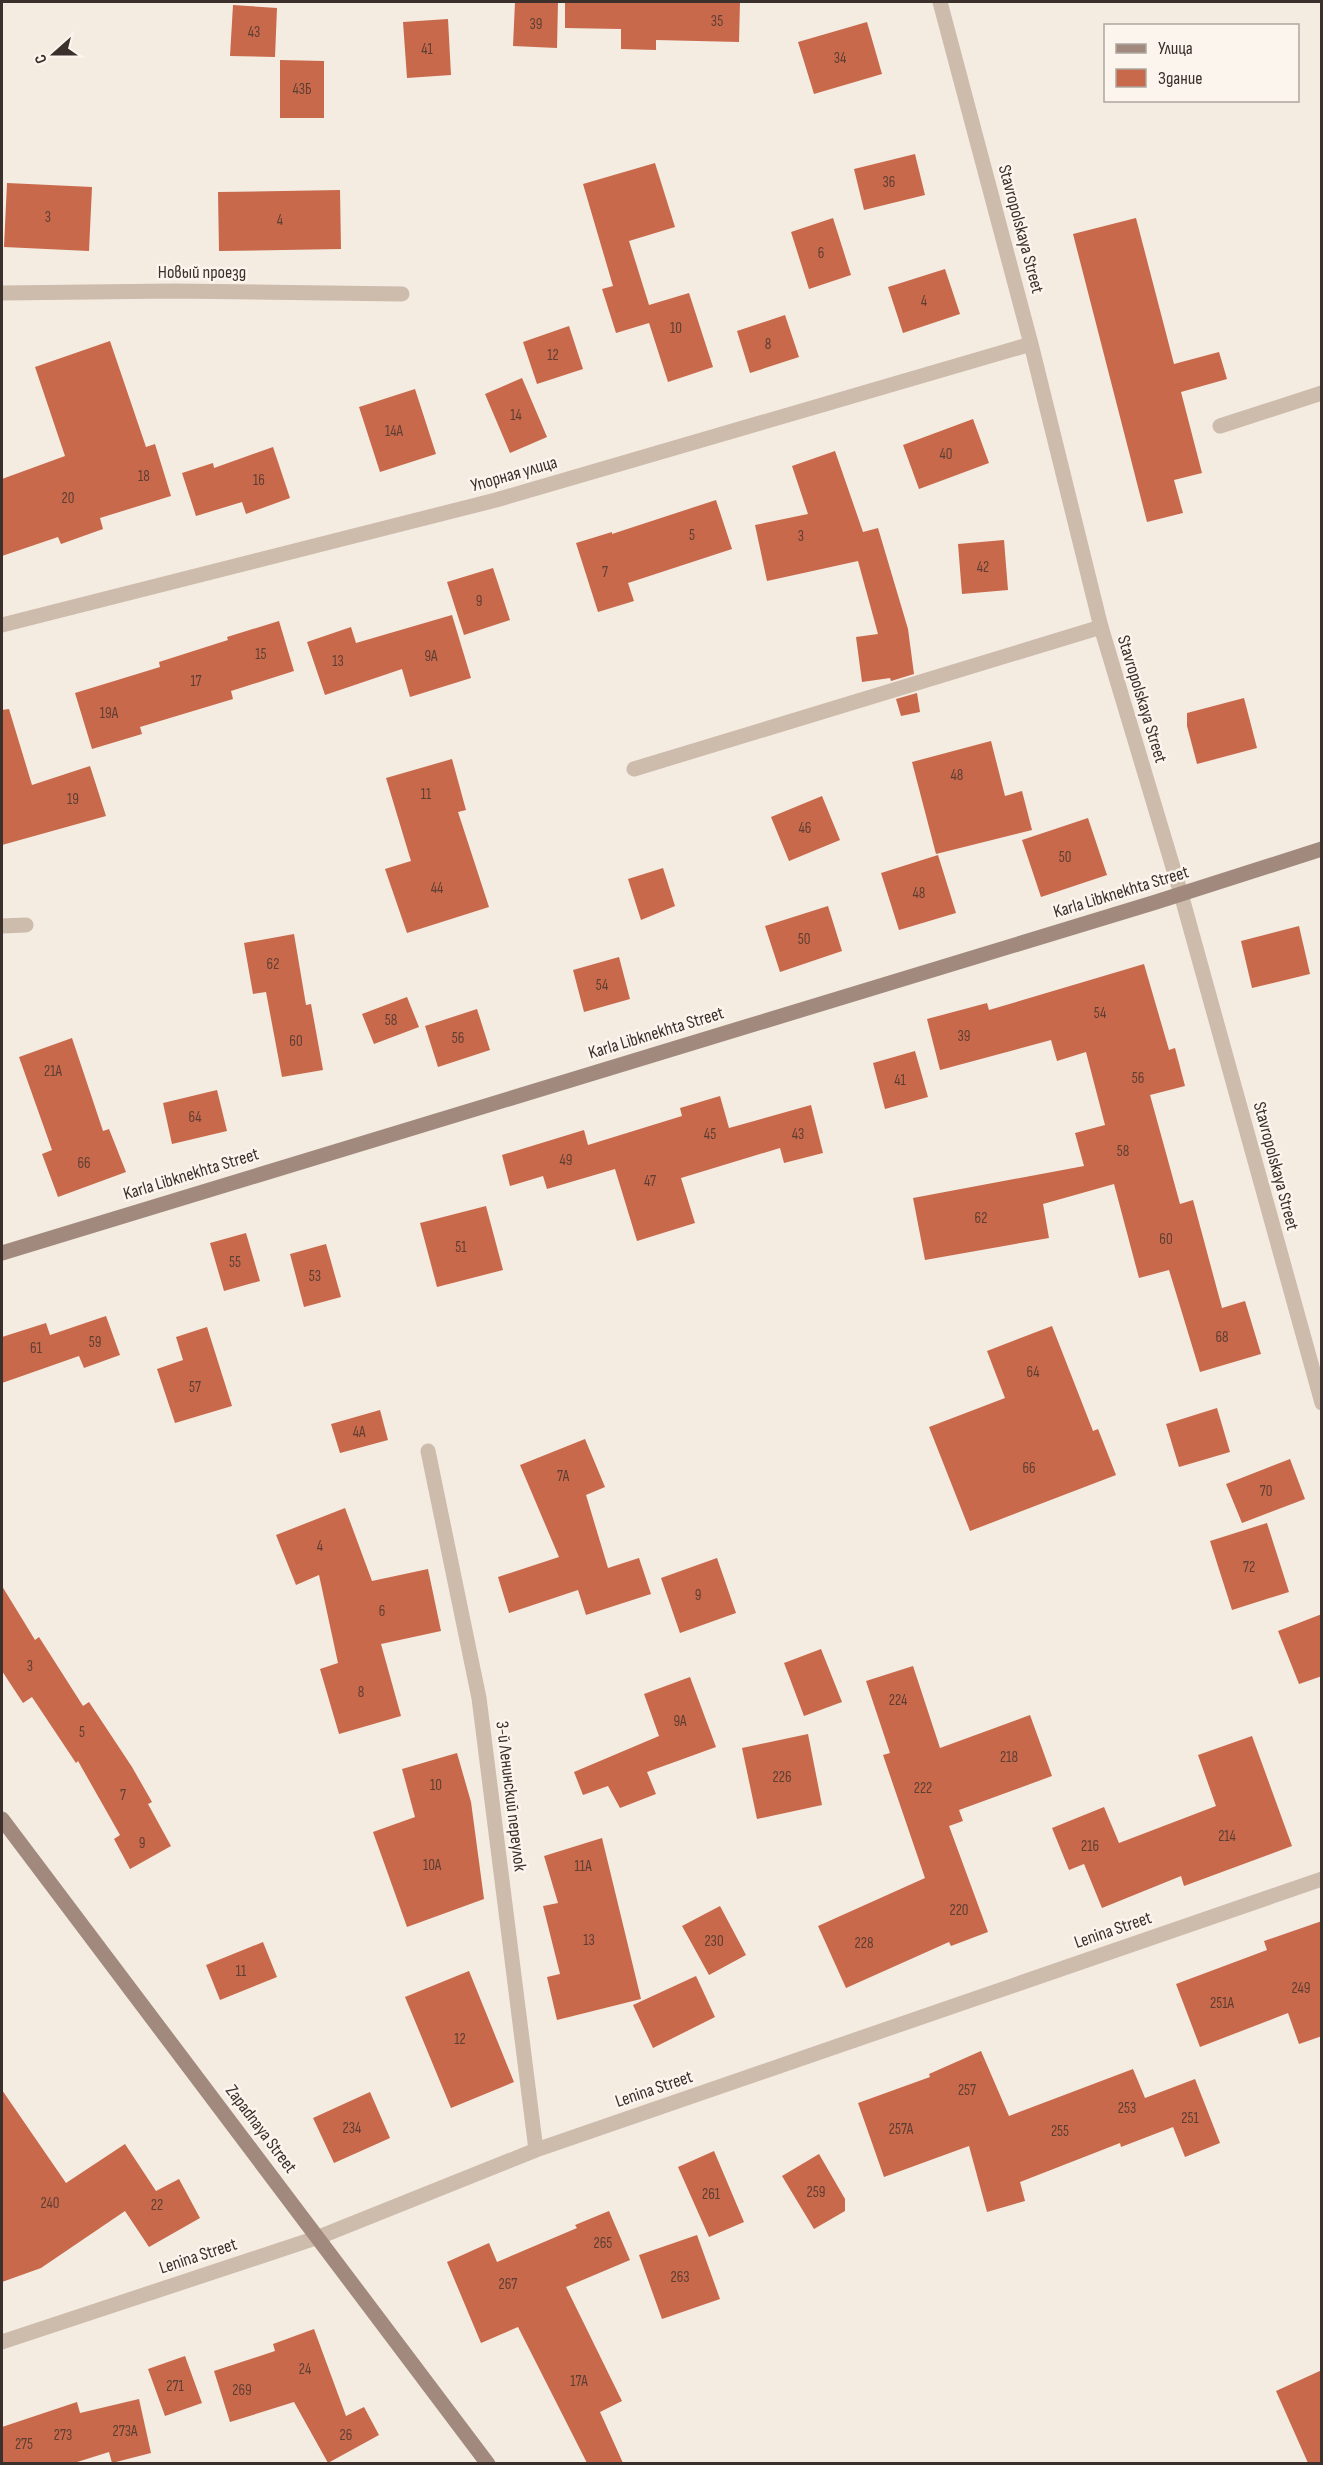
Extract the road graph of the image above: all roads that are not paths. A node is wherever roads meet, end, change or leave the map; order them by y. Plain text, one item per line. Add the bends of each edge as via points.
1 (940, 2) edge
2 (2, 293) edge
3 (402, 294) dead end
4 (1031, 344) junction
5 (1322, 393) edge
6 (1220, 426) dead end
7 (2, 625) edge
8 (1101, 627) junction
9 (634, 769) dead end
10 (1322, 849) edge
11 (1181, 894) junction
12 (26, 925) dead end
13 (2, 926) edge
14 (2, 1253) edge
15 (1322, 1403) edge
16 (428, 1451) dead end
17 (2, 1819) edge
18 (1322, 1879) edge
19 (536, 2150) junction
20 (319, 2237) junction
21 (2, 2342) edge
22 (488, 2463) edge

1 - 4 street, Stavropolskaya Street
2 - 3 street, Новый проезд
4 - 7 street, Упорная улица via 496,500
4 - 8 street, Stavropolskaya Street
5 - 6 street
8 - 9 street
8 - 11 street, Stavropolskaya Street
10 - 11 main road, Karla Libknekhta Street
11 - 14 main road, Karla Libknekhta Street
11 - 15 street, Stavropolskaya Street
12 - 13 street
16 - 19 street, 3-й Ленинский переулок via 479,1698
17 - 20 main road, Zapadnaya Street
18 - 19 street, Lenina Street
19 - 20 street, Lenina Street
20 - 21 street, Lenina Street
20 - 22 main road, Zapadnaya Street

